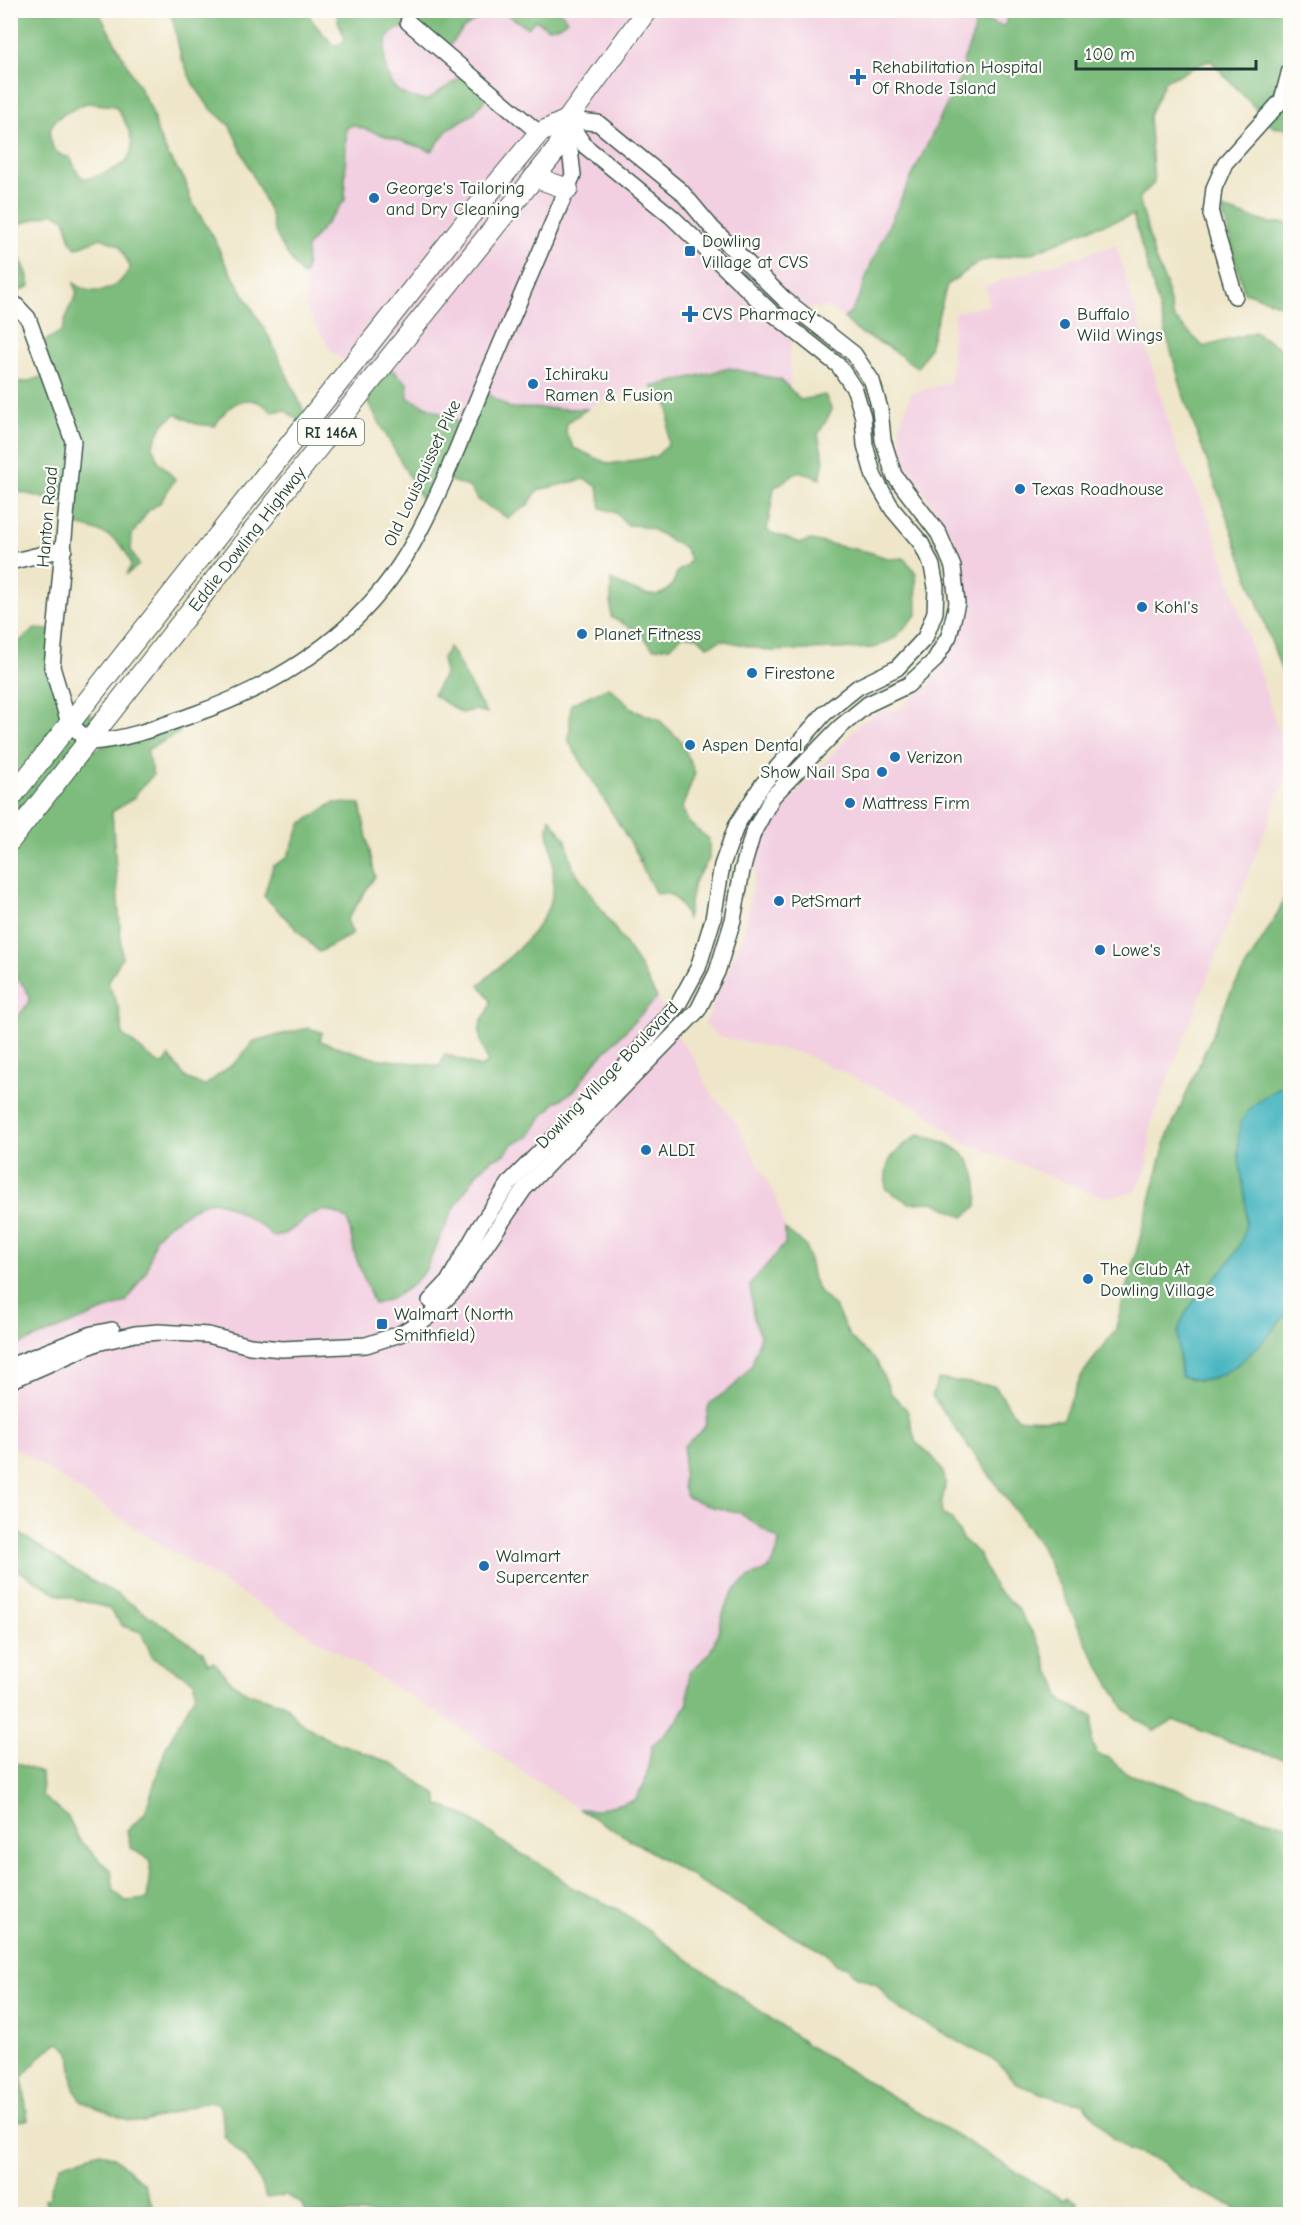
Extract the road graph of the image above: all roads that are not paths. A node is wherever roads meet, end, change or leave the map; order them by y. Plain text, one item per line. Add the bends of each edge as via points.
1 (647, 10) edge
2 (408, 22) dead end
3 (1290, 70) edge
4 (567, 120) junction
5 (539, 133) junction
6 (534, 177) junction
7 (568, 189) junction
8 (1235, 296) dead end
9 (10, 299) edge
10 (64, 549) junction
11 (10, 562) edge
12 (69, 723) junction
13 (90, 742) junction
14 (10, 799) edge
15 (10, 841) edge
16 (10, 1366) edge
17 (10, 1381) edge

1 - 4 main road, Eddie Dowling Highway / RI 146A
2 - 5 street
3 - 8 street via 1282,100 1225,163 1214,188 1211,214
4 - 5 main road, Eddie Dowling Highway / RI 146A
4 - 6 main road, Eddie Dowling Highway / RI 146A via 558,148
4 - 7 street, Old Louisquisset Pike via 573,175
4 - 16 street, Dowling Village Boulevard via 585,146 671,216 771,312 839,366 855,390 874,477 893,510 921,543 932,566 935,612 925,638 897,668 858,687 824,714 762,785 736,824 722,865 713,919 698,968 679,1003 628,1063 512,1181 448,1282 422,1310 380,1333 284,1340 154,1324 92,1334
4 - 17 street, Dowling Village Boulevard via 598,123 608,130 681,191 712,228 784,299 854,354 872,381 894,475 939,534 953,567 957,603 949,636 934,661 908,685 868,704 840,727 773,796 753,833 717,972 698,1010 524,1189 456,1289 428,1317 400,1334 366,1345 282,1349 250,1346 208,1335 135,1334 97,1343
5 - 12 main road, Eddie Dowling Highway / RI 146A
6 - 7 main road
6 - 13 main road, Eddie Dowling Highway / RI 146A
7 - 13 street, Old Louisquisset Pike via 429,513 395,573 368,607 330,642 281,677 222,705 115,741
9 - 10 street, Hanton Road via 28,318 73,441
10 - 11 street
10 - 12 street, Hanton Road via 52,667
12 - 13 street
12 - 14 main road, Eddie Dowling Highway / RI 146A
13 - 15 main road, Eddie Dowling Highway / RI 146A

